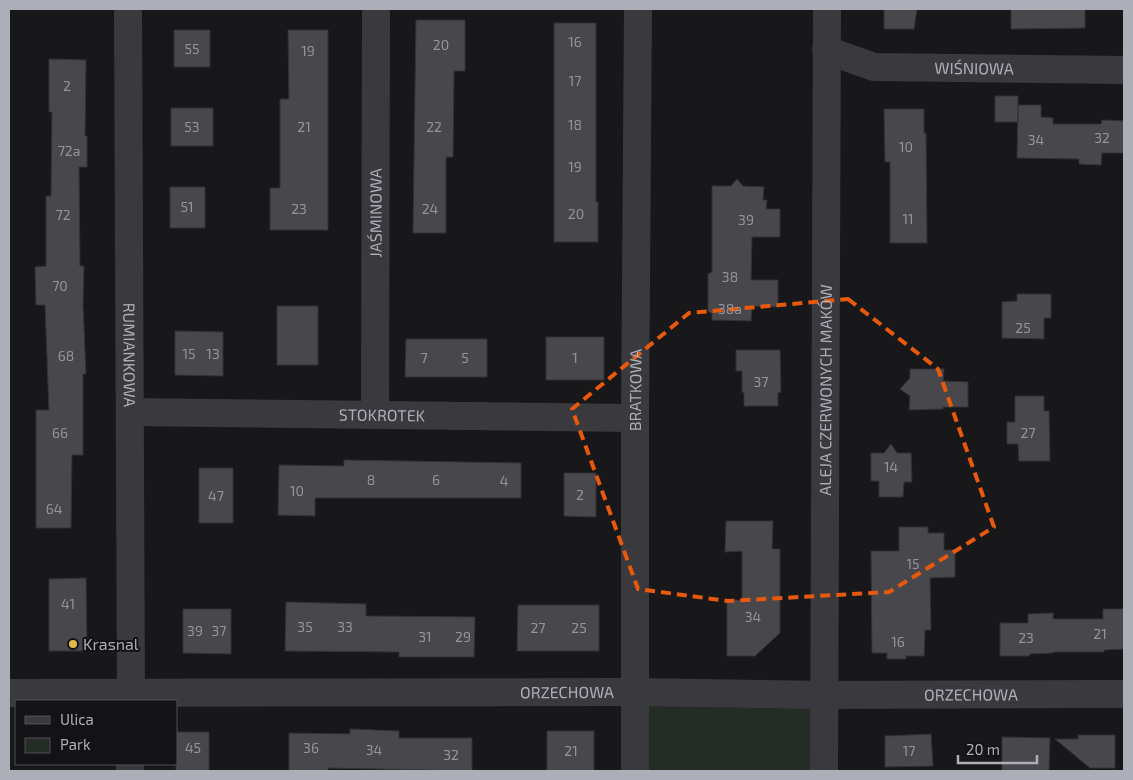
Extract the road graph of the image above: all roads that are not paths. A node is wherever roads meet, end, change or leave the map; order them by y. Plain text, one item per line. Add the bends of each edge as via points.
1 (128, 9) edge
2 (376, 9) edge
3 (638, 9) edge
4 (827, 9) edge
5 (826, 50) junction
6 (1124, 70) edge
7 (130, 412) junction
8 (374, 415) junction
9 (635, 418) junction
10 (635, 692) junction
11 (9, 693) edge
12 (1124, 694) edge
13 (825, 695) junction
14 (131, 697) edge
15 (635, 771) edge
16 (824, 771) edge

1 - 7 street, RUMIANKOWA
2 - 8 street, JAŚMINOWA
3 - 9 street, BRATKOWA
4 - 5 street, ALEJA CZERWONYCH MAKÓW
5 - 6 street, WIŚNIOWA via 874,67
5 - 13 street, ALEJA CZERWONYCH MAKÓW
7 - 8 street, STOKROTEK
7 - 14 street, RUMIANKOWA
8 - 9 street, STOKROTEK
9 - 10 street, BRATKOWA
10 - 13 street, ORZECHOWA
10 - 14 street, ORZECHOWA
10 - 15 street, BRATKOWA
11 - 14 street, ORZECHOWA
12 - 13 street, ORZECHOWA
13 - 16 street, ALEJA CZERWONYCH MAKÓW

